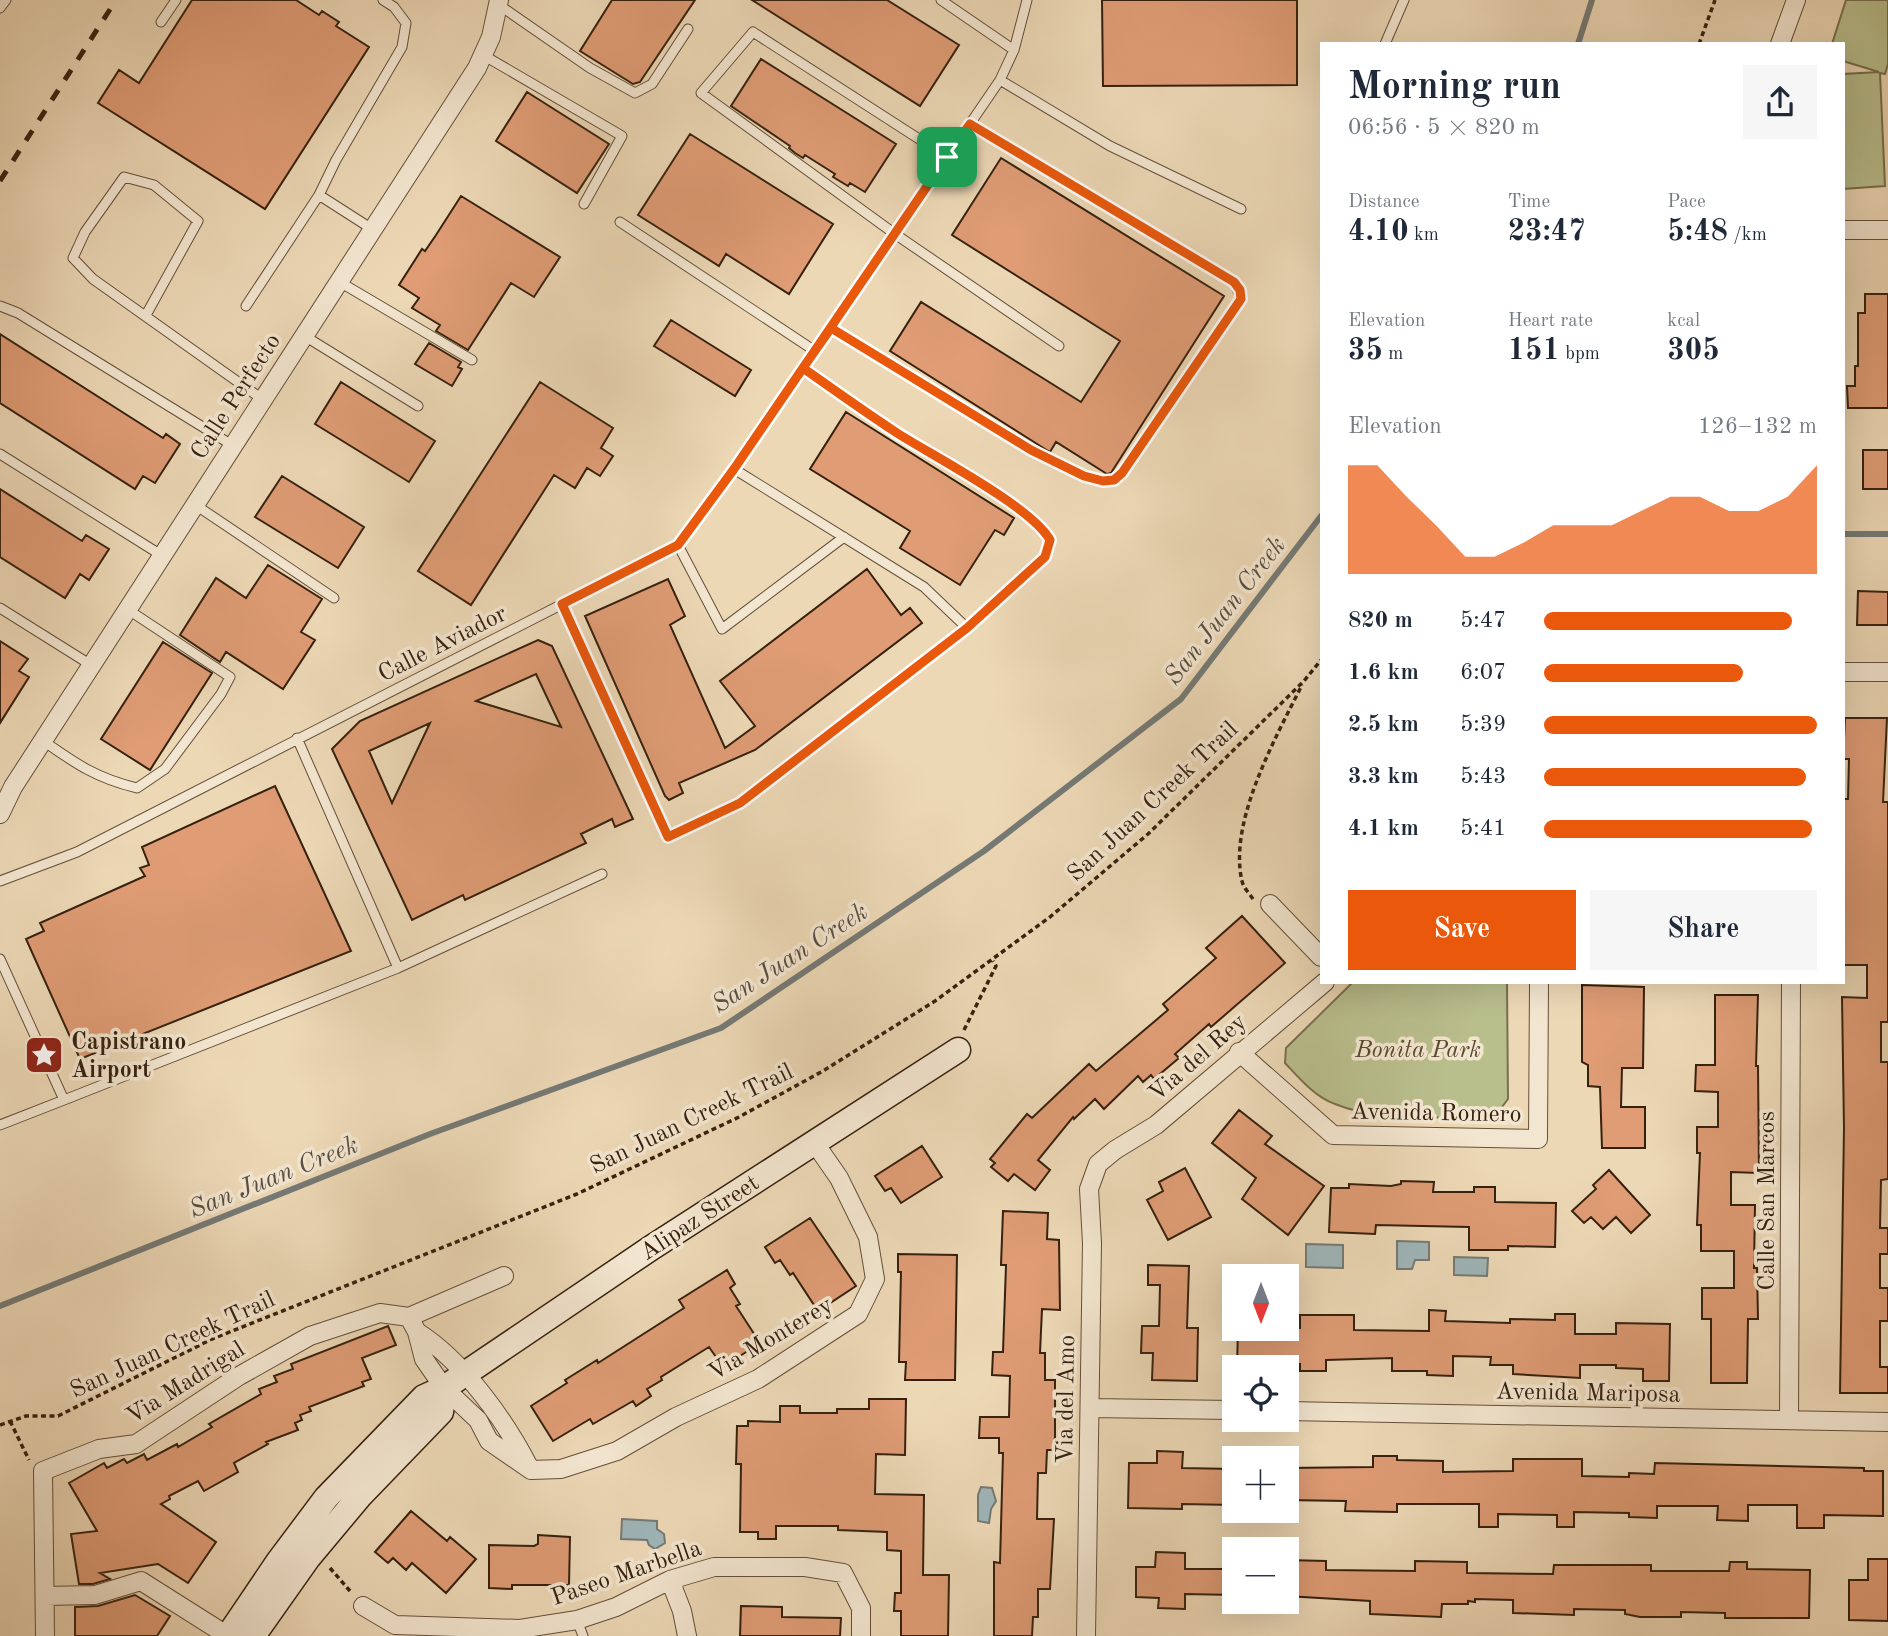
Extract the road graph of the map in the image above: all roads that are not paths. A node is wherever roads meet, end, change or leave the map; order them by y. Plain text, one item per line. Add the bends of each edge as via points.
1 (6, 0) edge
2 (176, 0) edge
3 (383, 0) edge
4 (941, 0) edge
5 (1027, 0) edge
6 (1404, 0) edge
7 (1796, 0) edge
8 (499, 2) edge
9 (0, 8) edge
10 (161, 22) dead end
11 (688, 29) dead end
12 (1386, 42) edge
13 (1781, 42) edge
14 (1014, 50) junction
15 (482, 54) junction
16 (1000, 80) junction
17 (970, 124) junction
18 (947, 157) junction
19 (319, 195) junction
20 (584, 204) dead end
21 (1241, 209) dead end
22 (620, 222) dead end
23 (372, 229) junction
24 (1845, 230) edge
25 (1888, 230) edge
26 (895, 234) junction
27 (338, 281) junction
28 (0, 306) edge
29 (246, 306) dead end
30 (146, 315) junction
31 (831, 328) junction
32 (303, 335) junction
33 (1059, 346) dead end
34 (816, 351) junction
35 (472, 360) dead end
36 (803, 368) junction
37 (262, 398) junction
38 (418, 406) dead end
39 (232, 445) junction
40 (0, 454) edge
41 (734, 469) junction
42 (194, 504) junction
43 (844, 537) junction
44 (678, 545) junction
45 (161, 555) junction
46 (334, 598) dead end
47 (562, 604) junction
48 (0, 608) edge
49 (127, 609) junction
50 (967, 628) junction
51 (91, 665) junction
52 (1845, 672) edge
53 (1888, 672) edge
54 (297, 738) junction
55 (42, 740) junction
56 (4, 793) edge
57 (0, 814) edge
58 (602, 874) dead end
59 (0, 881) edge
60 (1270, 904) road end
61 (1320, 956) edge
62 (0, 959) edge
63 (398, 968) junction
64 (1323, 984) edge
65 (1539, 984) edge
66 (1791, 984) edge
67 (958, 1051) road end
68 (1239, 1052) junction
69 (64, 1100) junction
70 (0, 1125) edge
71 (814, 1142) junction
72 (1098, 1164) joint
73 (504, 1276) dead end
74 (413, 1324) junction
75 (466, 1374) junction
76 (444, 1388) junction
77 (1090, 1408) junction
78 (1222, 1410) edge
79 (1299, 1411) edge
80 (1789, 1420) junction
81 (1888, 1422) edge
82 (531, 1470) junction
83 (670, 1580) junction
84 (45, 1596) junction
85 (363, 1606) road end
86 (580, 1628) edge
87 (45, 1636) edge
88 (228, 1636) edge
89 (253, 1636) edge
90 (687, 1636) edge
91 (861, 1636) edge
92 (1086, 1636) edge

1 - 9 lane
2 - 10 lane
3 - 19 lane via 406,23 402,47
4 - 14 lane
5 - 14 lane
6 - 12 lane
7 - 13 street
8 - 11 lane via 590,68 635,93 652,83
8 - 15 street, Calle Perfecto
14 - 16 lane
15 - 20 lane via 622,136
15 - 23 street, Calle Perfecto
16 - 17 lane
16 - 21 lane via 1110,146
17 - 18 lane
17 - 31 lane via 1234,282 1241,299 1130,462 1114,480 1103,481 1031,450
18 - 26 lane
18 - 26 lane via 753,32 701,93
19 - 23 lane
19 - 29 lane
22 - 34 lane
23 - 27 street, Calle Perfecto
24 - 25 street
26 - 31 lane
26 - 33 lane
27 - 32 street, Calle Perfecto
27 - 35 lane
28 - 39 lane via 19,313
30 - 30 lane via 198,221 154,185 124,177 72,258 93,279
30 - 37 lane
31 - 34 lane
32 - 37 street, Calle Perfecto
32 - 38 lane
34 - 36 lane
36 - 41 lane
36 - 50 lane via 1044,529 1050,540 1045,557
37 - 39 street, Calle Perfecto
39 - 42 street, Calle Perfecto
40 - 45 lane
41 - 43 lane
41 - 44 lane
42 - 45 street, Calle Perfecto
42 - 46 lane
43 - 44 lane via 722,629
43 - 50 lane via 924,587
44 - 47 lane, Calle Aviador
45 - 49 street, Calle Perfecto
47 - 50 lane via 668,837 740,803
47 - 54 lane, Calle Aviador
48 - 51 lane
49 - 51 street, Calle Perfecto
49 - 55 lane via 230,677 221,694 165,769 137,788 105,780
51 - 55 street, Calle Perfecto
52 - 53 street
54 - 59 lane, Calle Aviador via 77,852
54 - 63 lane
55 - 56 street, Calle Perfecto
56 - 57 street, Calle Perfecto
58 - 63 lane
60 - 61 street
62 - 69 lane
63 - 69 lane
64 - 68 street, Via del Rey
65 - 68 street, Avenida Romero via 1538,1139 1333,1135
66 - 80 street, Calle San Marcos
67 - 71 street, Alipaz Street
68 - 72 street, Via del Rey via 1156,1125
69 - 70 lane
71 - 75 street, Alipaz Street
71 - 82 street, Via Monterey via 839,1178 868,1237 875,1279 858,1314 758,1379 617,1451 562,1469
72 - 77 street, Via del Amo via 1089,1189
73 - 74 street, Via Madrigal
74 - 75 street
74 - 76 street via 424,1359
74 - 84 street, Via Madrigal via 380,1313 310,1336 136,1444 99,1449 43,1471
75 - 76 street, Alipaz Street
75 - 82 street via 510,1430
76 - 82 street via 478,1420 489,1441
76 - 88 street, Alipaz Street via 424,1397 326,1498
76 - 89 street via 441,1412 359,1497 308,1558
77 - 78 street
77 - 92 street, Via del Amo
79 - 80 street, Avenida Mariposa
80 - 81 street, Avenida Mariposa
83 - 86 street, Paseo Marbella
83 - 90 street
83 - 91 street, Paseo Marbella via 715,1567 804,1567 843,1573 861,1608
84 - 87 street, Via Madrigal
84 - 88 street via 95,1595 141,1581
85 - 86 street, Paseo Marbella via 395,1625

